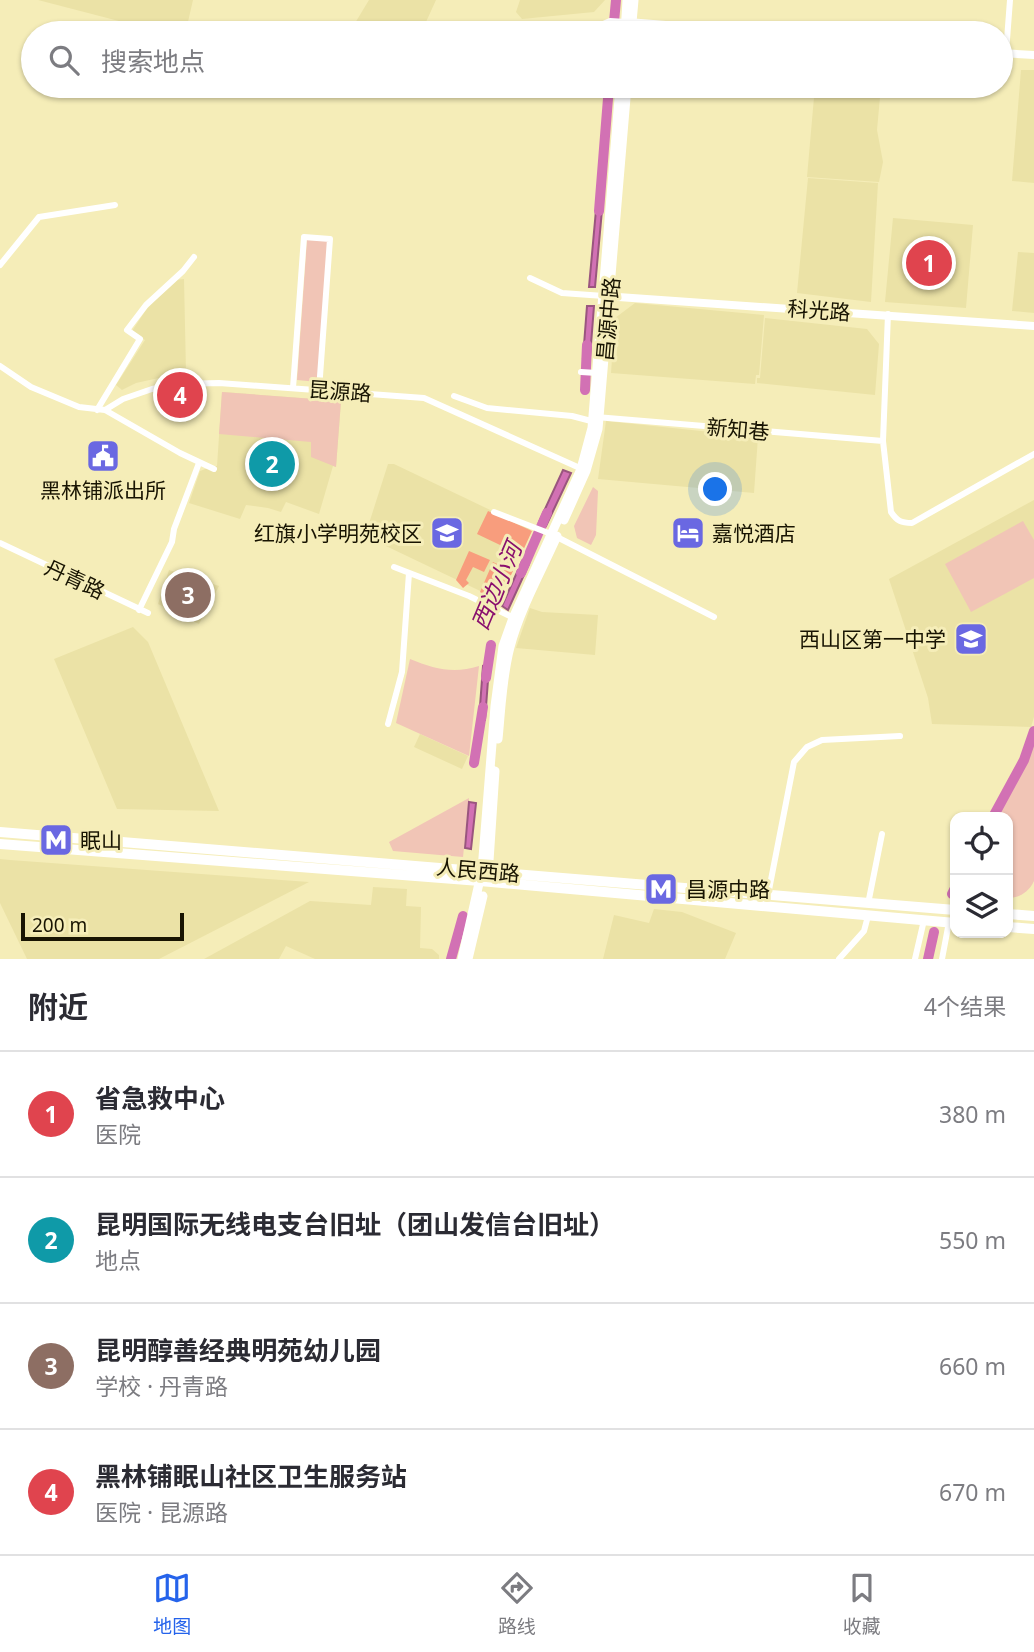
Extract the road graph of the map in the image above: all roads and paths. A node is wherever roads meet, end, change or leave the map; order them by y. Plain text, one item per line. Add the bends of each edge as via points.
1 (627, 0) edge
2 (634, 0) edge
3 (1010, 0) edge
4 (629, 21) edge
5 (629, 21) edge
6 (1007, 21) edge
7 (1013, 54) edge
8 (1034, 55) edge
9 (619, 98) edge
10 (626, 98) edge
11 (115, 205) dead end
12 (194, 257) dead end
13 (0, 265) edge
14 (530, 278) dead end
15 (607, 296) junction
16 (888, 314) junction
17 (1034, 326) edge
18 (0, 366) edge
19 (581, 372) dead end
20 (596, 373) junction
21 (293, 388) junction
22 (319, 390) junction
23 (454, 396) dead end
24 (101, 410) junction
25 (596, 420) junction
26 (883, 441) junction
27 (1034, 454) edge
28 (199, 463) junction
29 (214, 469) dead end
30 (581, 469) junction
31 (494, 512) dead end
32 (552, 534) junction
33 (0, 542) edge
34 (394, 567) dead end
35 (409, 573) junction
36 (139, 610) junction
37 (148, 613) dead end
38 (714, 617) dead end
39 (514, 618) junction
40 (388, 724) dead end
41 (900, 736) dead end
42 (0, 832) edge
43 (882, 834) dead end
44 (0, 844) edge
45 (484, 876) junction
46 (768, 895) junction
47 (868, 904) junction
48 (950, 910) edge
49 (1013, 914) edge
50 (868, 916) junction
51 (1034, 916) edge
52 (923, 920) junction
53 (950, 922) edge
54 (1013, 927) edge
55 (950, 929) edge
56 (1034, 929) edge
57 (462, 959) edge
58 (468, 959) edge
59 (839, 959) edge
60 (915, 959) edge
61 (942, 959) edge

1 - 4 main road
2 - 5 main road
3 - 6 street
7 - 8 street
9 - 15 main road, 昌源中路
10 - 15 main road, 昌源中路
11 - 13 street via 39,217
12 - 24 street via 127,330 140,339
14 - 15 street via 556,291
15 - 16 street, 科光路
15 - 20 main road, 昌源中路
15 - 25 main road, 昌源中路
16 - 17 street, 科光路
16 - 26 street
18 - 24 street via 31,387 79,407
19 - 20 street
20 - 25 main road, 昌源中路
21 - 22 street, 昆源路
21 - 22 street via 304,237 330,239
21 - 24 street, 昆源路 via 180,384 152,389
22 - 30 street, 昆源路 via 424,398
23 - 25 street, 新知巷 via 480,406
24 - 28 street
25 - 26 street, 新知巷
25 - 30 main road, 昌源中路
26 - 27 street via 891,512 902,523 912,523
28 - 29 street
28 - 36 street via 172,541
30 - 32 main road, 昌源中路
31 - 32 street
32 - 38 street
32 - 39 main road, 昌源中路
33 - 36 street, 丹青路
34 - 35 street
35 - 39 street
35 - 40 street via 402,672
36 - 37 street, 丹青路
39 - 45 main road, 昌源中路 via 499,667
41 - 46 street via 822,740 807,747 794,762
42 - 45 main road, 人民西路
43 - 47 street
44 - 45 main road, 人民西路
45 - 46 main road, 人民西路
45 - 50 main road, 人民西路
45 - 57 main road
45 - 58 main road
46 - 47 main road, 人民西路
47 - 48 main road, 人民西路
49 - 51 main road
50 - 52 main road, 人民西路
50 - 59 street via 864,931
52 - 53 main road, 人民西路
52 - 60 street
54 - 56 main road
55 - 61 street

